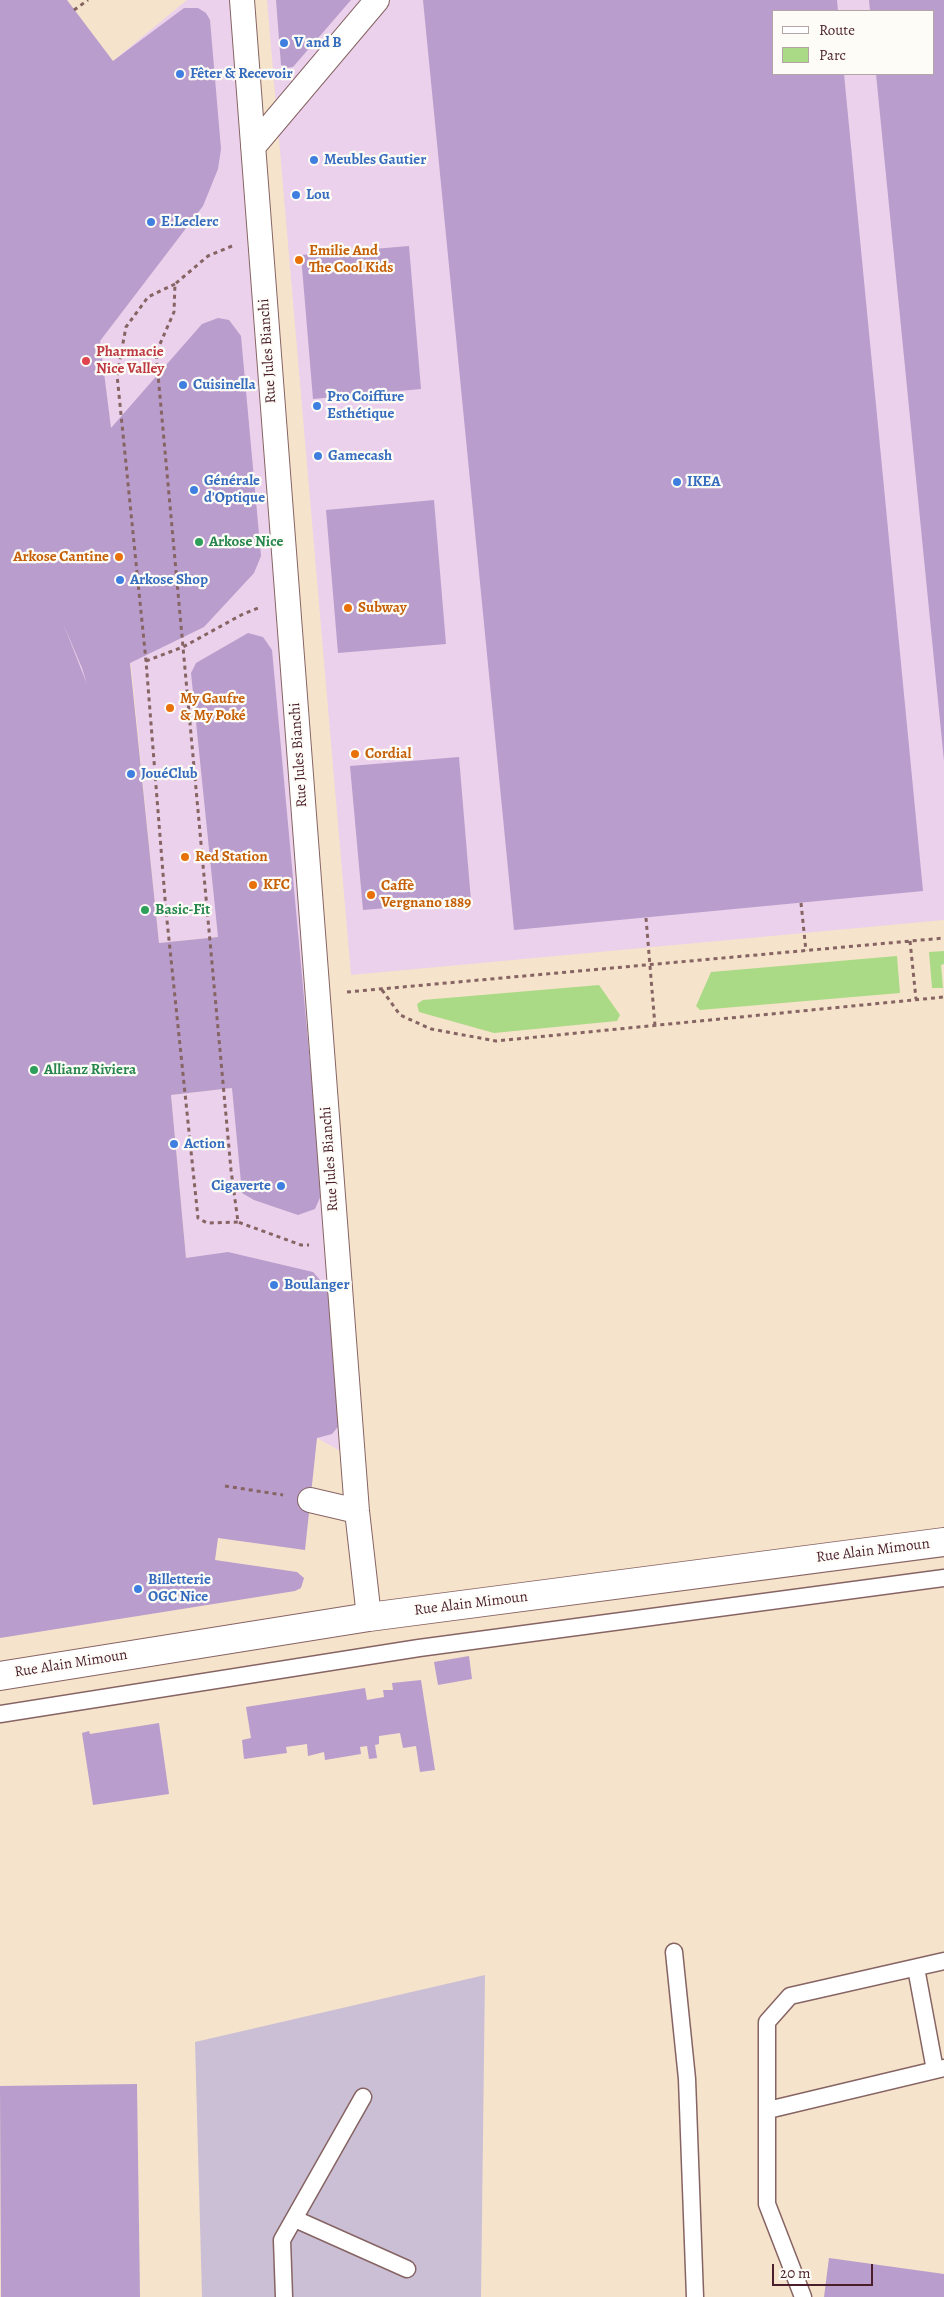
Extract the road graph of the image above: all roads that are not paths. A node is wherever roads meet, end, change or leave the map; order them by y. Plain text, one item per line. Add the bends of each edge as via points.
1 (242, 0) edge
2 (378, 0) edge
3 (253, 147) junction
4 (310, 1500) road end
5 (356, 1511) junction
6 (944, 1542) edge
7 (944, 1578) edge
8 (368, 1617) junction
9 (0, 1676) edge
10 (0, 1714) edge
11 (674, 1952) dead end
12 (944, 1961) edge
13 (916, 1968) junction
14 (940, 2069) edge
15 (364, 2097) dead end
16 (768, 2110) junction
17 (295, 2218) junction
18 (408, 2269) dead end
19 (284, 2297) edge
20 (695, 2297) edge
21 (803, 2297) edge

1 - 3 street, Rue Jules Bianchi
2 - 3 street
3 - 5 street, Rue Jules Bianchi
4 - 5 street
5 - 8 street, Rue Jules Bianchi
6 - 8 street, Rue Alain Mimoun
7 - 10 lane via 419,1648
8 - 9 street, Rue Alain Mimoun
11 - 20 lane via 687,2079
12 - 13 lane
13 - 14 lane
13 - 16 lane via 790,1996 766,2022
14 - 16 lane
15 - 17 lane
16 - 21 lane via 767,2204
17 - 18 lane
17 - 19 lane via 282,2240

